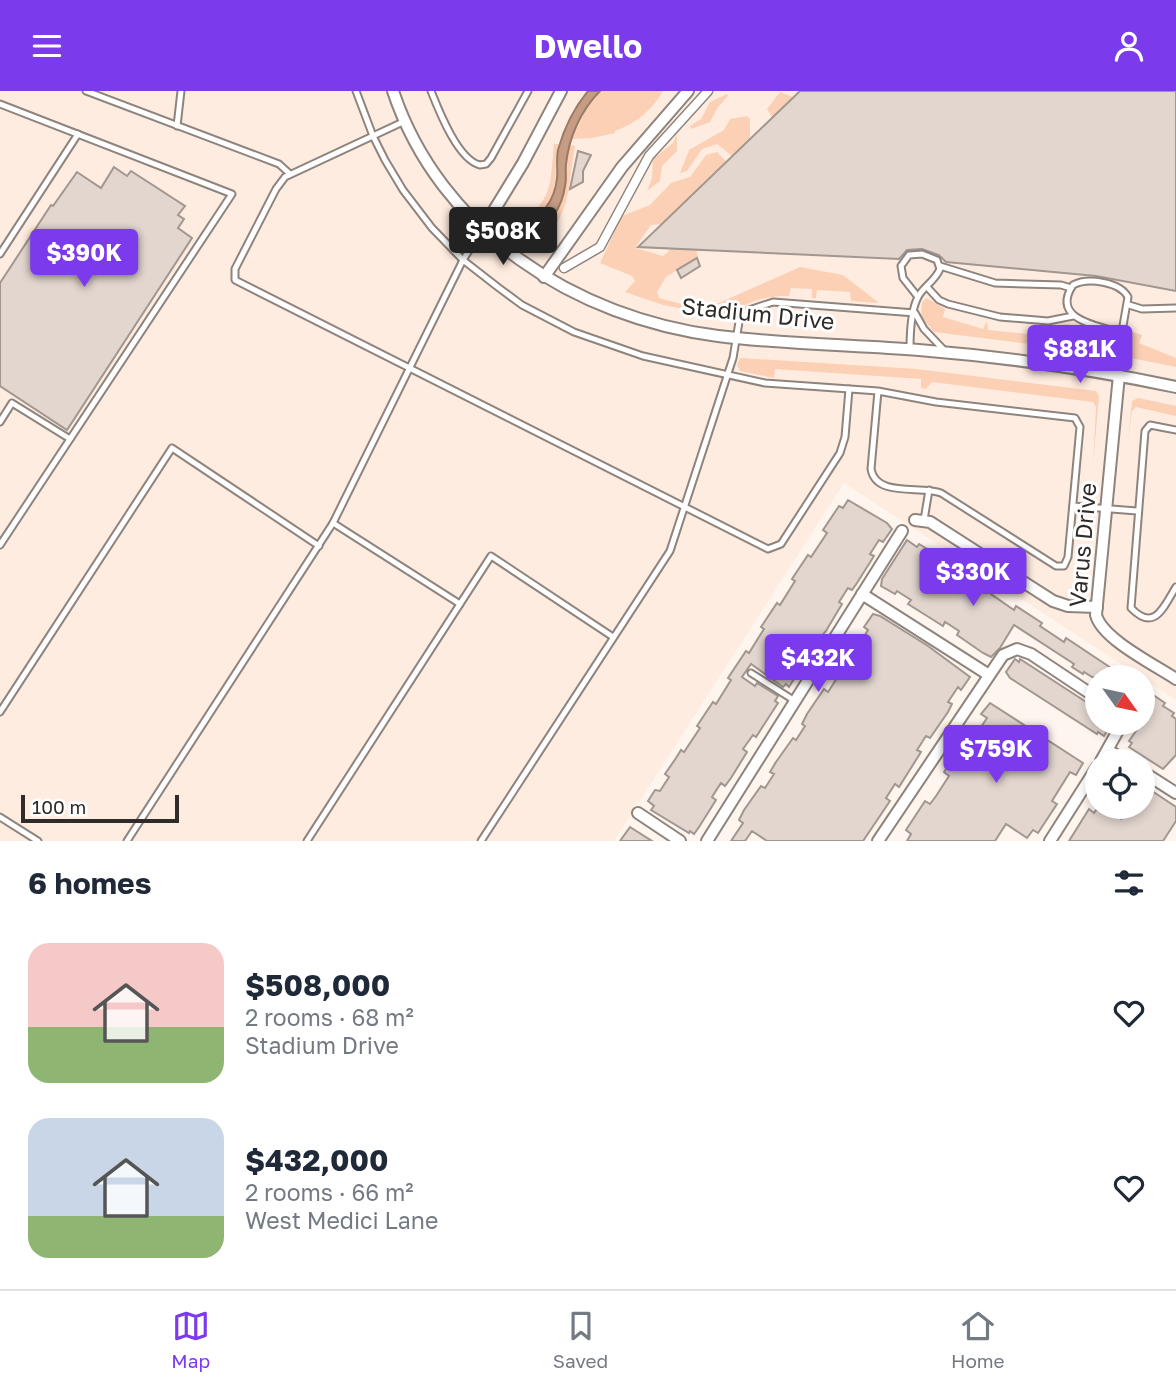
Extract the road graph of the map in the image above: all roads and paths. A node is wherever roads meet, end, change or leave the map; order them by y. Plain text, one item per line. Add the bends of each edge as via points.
1 (86, 91) edge
2 (181, 91) edge
3 (356, 91) edge
4 (393, 91) edge
5 (431, 91) edge
6 (528, 91) edge
7 (561, 91) edge
8 (688, 91) edge
9 (708, 91) edge
10 (0, 104) edge
11 (405, 121) junction
12 (177, 125) junction
13 (78, 134) junction
14 (373, 136) junction
15 (290, 174) junction
16 (482, 230) junction
17 (0, 254) edge
18 (463, 261) junction
19 (940, 266) junction
20 (564, 268) dead end
21 (544, 277) junction
22 (927, 287) junction
23 (1071, 288) junction
24 (918, 297) junction
25 (1129, 305) junction
26 (1176, 308) edge
27 (915, 313) junction
28 (1073, 316) junction
29 (1122, 333) junction
30 (736, 338) junction
31 (910, 349) junction
32 (946, 353) junction
33 (410, 369) junction
34 (728, 373) junction
35 (1119, 375) junction
36 (1176, 387) edge
37 (849, 389) junction
38 (878, 391) junction
39 (0, 422) edge
40 (1176, 430) edge
41 (70, 439) junction
42 (929, 489) junction
43 (1073, 506) junction
44 (685, 507) junction
45 (1106, 509) junction
46 (1137, 511) junction
47 (920, 520) joint
48 (333, 523) junction
49 (902, 531) dead end
50 (0, 545) edge
51 (319, 546) junction
52 (1176, 587) edge
53 (862, 594) junction
54 (460, 604) junction
55 (1097, 607) junction
56 (613, 637) junction
57 (751, 673) dead end
58 (989, 675) junction
59 (1176, 679) edge
60 (1085, 690) edge
61 (794, 701) junction
62 (0, 712) edge
63 (1155, 780) edge
64 (1085, 786) edge
65 (1176, 793) edge
66 (638, 813) dead end
67 (0, 817) edge
68 (38, 841) edge
69 (127, 841) edge
70 (307, 841) edge
71 (481, 841) edge
72 (680, 841) edge
73 (707, 841) edge
74 (878, 841) edge
75 (1050, 841) edge

1 - 12 lane
2 - 12 lane
3 - 14 lane
4 - 11 street, Stadium Drive
5 - 6 lane via 460,148 480,166 491,159
7 - 16 street
8 - 21 street via 622,167
9 - 20 street via 649,156 600,247
10 - 13 lane
11 - 14 lane
11 - 16 street, Stadium Drive via 437,176
12 - 15 lane via 279,164
13 - 17 lane
13 - 41 lane via 232,194
14 - 15 lane
14 - 18 lane via 412,203
15 - 33 lane via 276,189 235,269 235,280
16 - 18 lane
16 - 21 street, Stadium Drive
18 - 33 lane
18 - 34 lane via 522,305 582,335 657,359
19 - 22 lane
19 - 23 lane via 995,283
19 - 24 lane via 922,254 909,255 904,261 903,278
21 - 30 street, Stadium Drive via 590,301 647,320
22 - 24 lane
22 - 28 lane via 948,304 1000,317 1048,321
23 - 25 lane via 1081,281 1116,286 1125,292
23 - 28 lane via 1068,296
24 - 27 lane
25 - 26 lane
25 - 29 lane
27 - 30 lane via 773,302 742,314
27 - 31 lane
27 - 32 lane
28 - 29 lane
29 - 35 lane
30 - 31 street, Stadium Drive
30 - 34 lane
31 - 32 street, Stadium Drive
32 - 35 street, Stadium Drive
33 - 44 lane
33 - 48 lane
34 - 37 lane via 765,383
34 - 44 lane
35 - 36 street, Stadium Drive
35 - 45 street, Varus Drive
37 - 38 lane
37 - 44 lane via 842,447 777,547 764,548
38 - 42 lane via 873,476 889,487
38 - 43 lane via 1075,418 1080,428
39 - 41 lane via 12,403
40 - 46 lane via 1153,425 1145,429
41 - 50 lane
42 - 43 lane via 1060,567 1069,557
42 - 47 lane
43 - 45 lane
44 - 56 lane via 670,551
45 - 46 lane
45 - 55 street, Varus Drive
46 - 52 lane via 1131,608 1144,618 1153,618
47 - 55 street via 1046,598
48 - 51 lane
48 - 54 lane
49 - 53 street
51 - 62 lane via 172,448
51 - 69 lane
53 - 58 street
53 - 61 street
54 - 56 lane via 491,556
54 - 70 lane
55 - 59 street, Varus Drive via 1103,630
56 - 71 lane
57 - 61 lane
58 - 60 street via 1003,655 1017,649
58 - 74 street
61 - 73 street
63 - 65 street
64 - 75 street
66 - 72 street
67 - 68 lane

